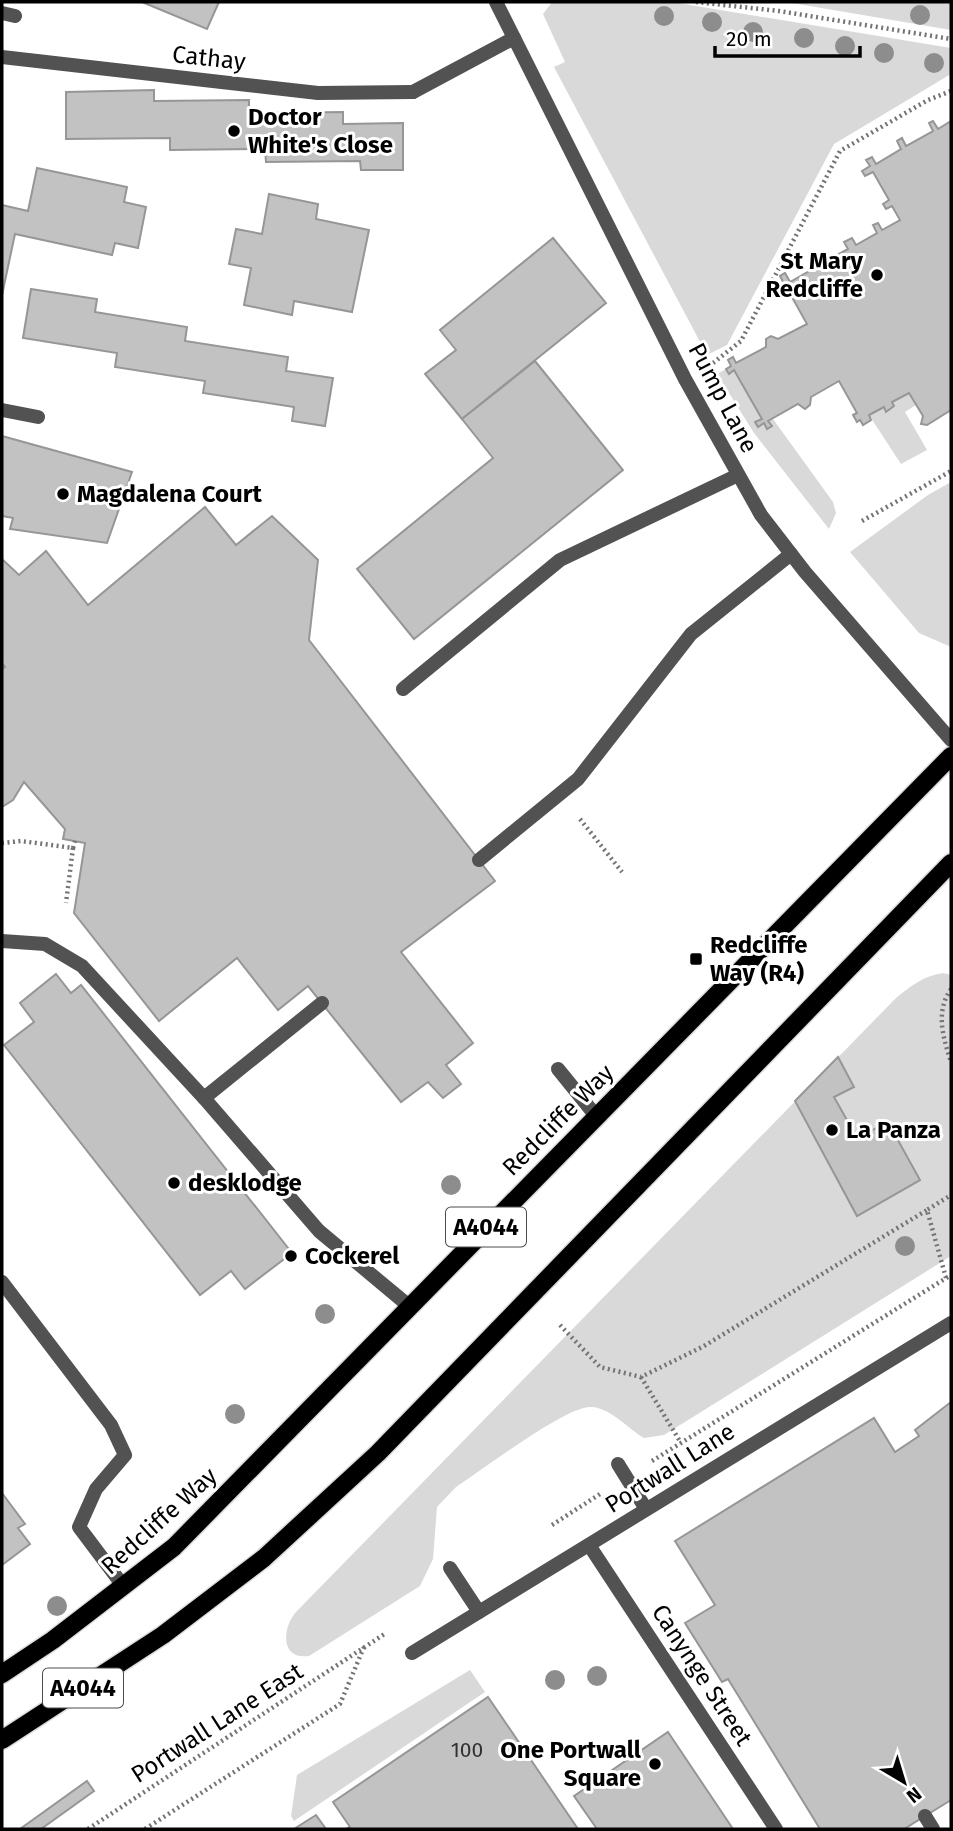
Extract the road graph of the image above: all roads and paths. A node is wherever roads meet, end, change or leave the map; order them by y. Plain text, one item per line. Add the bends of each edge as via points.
1 (496, 2) edge
2 (696, 2) edge
3 (514, 38) junction
4 (951, 39) edge
5 (2, 57) edge
6 (951, 91) edge
7 (685, 379) junction
8 (2, 410) edge
9 (38, 417) dead end
10 (951, 471) edge
11 (738, 475) junction
12 (862, 521) dead end
13 (791, 554) junction
14 (404, 688) dead end
15 (951, 740) edge
16 (951, 756) edge
17 (577, 815) dead end
18 (75, 841) dead end
19 (2, 843) edge
20 (73, 848) junction
21 (479, 860) dead end
22 (951, 863) edge
23 (622, 872) dead end
24 (66, 903) dead end
25 (2, 941) edge
26 (951, 989) edge
27 (322, 1003) dead end
28 (951, 1062) edge
29 (558, 1069) dead end
30 (204, 1098) junction
31 (596, 1116) junction
32 (951, 1195) edge
33 (927, 1210) junction
34 (949, 1276) edge
35 (2, 1282) edge
36 (408, 1306) junction
37 (951, 1323) edge
38 (560, 1325) dead end
39 (641, 1377) junction
40 (681, 1443) junction
41 (618, 1464) dead end
42 (627, 1477) junction
43 (646, 1509) junction
44 (549, 1527) dead end
45 (589, 1545) junction
46 (450, 1568) dead end
47 (124, 1587) junction
48 (479, 1612) junction
49 (397, 1625) dead end
50 (365, 1646) junction
51 (412, 1653) dead end
52 (2, 1674) edge
53 (2, 1740) edge
54 (925, 1816) dead end
55 (97, 1827) edge
56 (88, 1829) edge
57 (145, 1829) edge
58 (776, 1829) edge
59 (933, 1829) edge

1 - 3 street, Pump Lane
2 - 4 path
3 - 5 street, Cathay via 413,92 318,93
3 - 7 street, Pump Lane
6 - 7 path via 840,151 741,341
7 - 11 street, Pump Lane
8 - 9 street
10 - 12 path
11 - 13 street, Pump Lane
11 - 14 street via 559,561
13 - 15 street, Pump Lane
13 - 21 street via 691,634 578,779
16 - 31 main road, Redcliffe Way / A4044
17 - 23 path
18 - 20 path
19 - 20 path
20 - 24 path
22 - 53 main road, A4044 via 378,1453 264,1558 102,1676
25 - 30 street via 45,944 82,966
26 - 28 path via 942,1017
27 - 30 street
29 - 31 street
30 - 36 street via 319,1231
31 - 36 main road, Redcliffe Way / A4044
32 - 33 path
33 - 34 path
33 - 39 path via 704,1346
34 - 40 path
35 - 47 street via 111,1425 125,1455 96,1489 79,1527
36 - 47 main road, Redcliffe Way / A4044 via 220,1502
37 - 43 street, Portwall Lane
38 - 39 path via 600,1367
39 - 40 path
40 - 42 path
41 - 42 street
42 - 43 street
42 - 44 path
43 - 45 street, Portwall Lane
45 - 48 street, Portwall Lane
45 - 58 street, Canynge Street
46 - 48 street
47 - 52 main road, Redcliffe Way / A4044
48 - 51 street, Portwall Lane
49 - 50 path, Portwall Lane East
50 - 55 path, Portwall Lane East
50 - 57 path via 340,1704
54 - 59 street
55 - 56 path, Portwall Lane East

